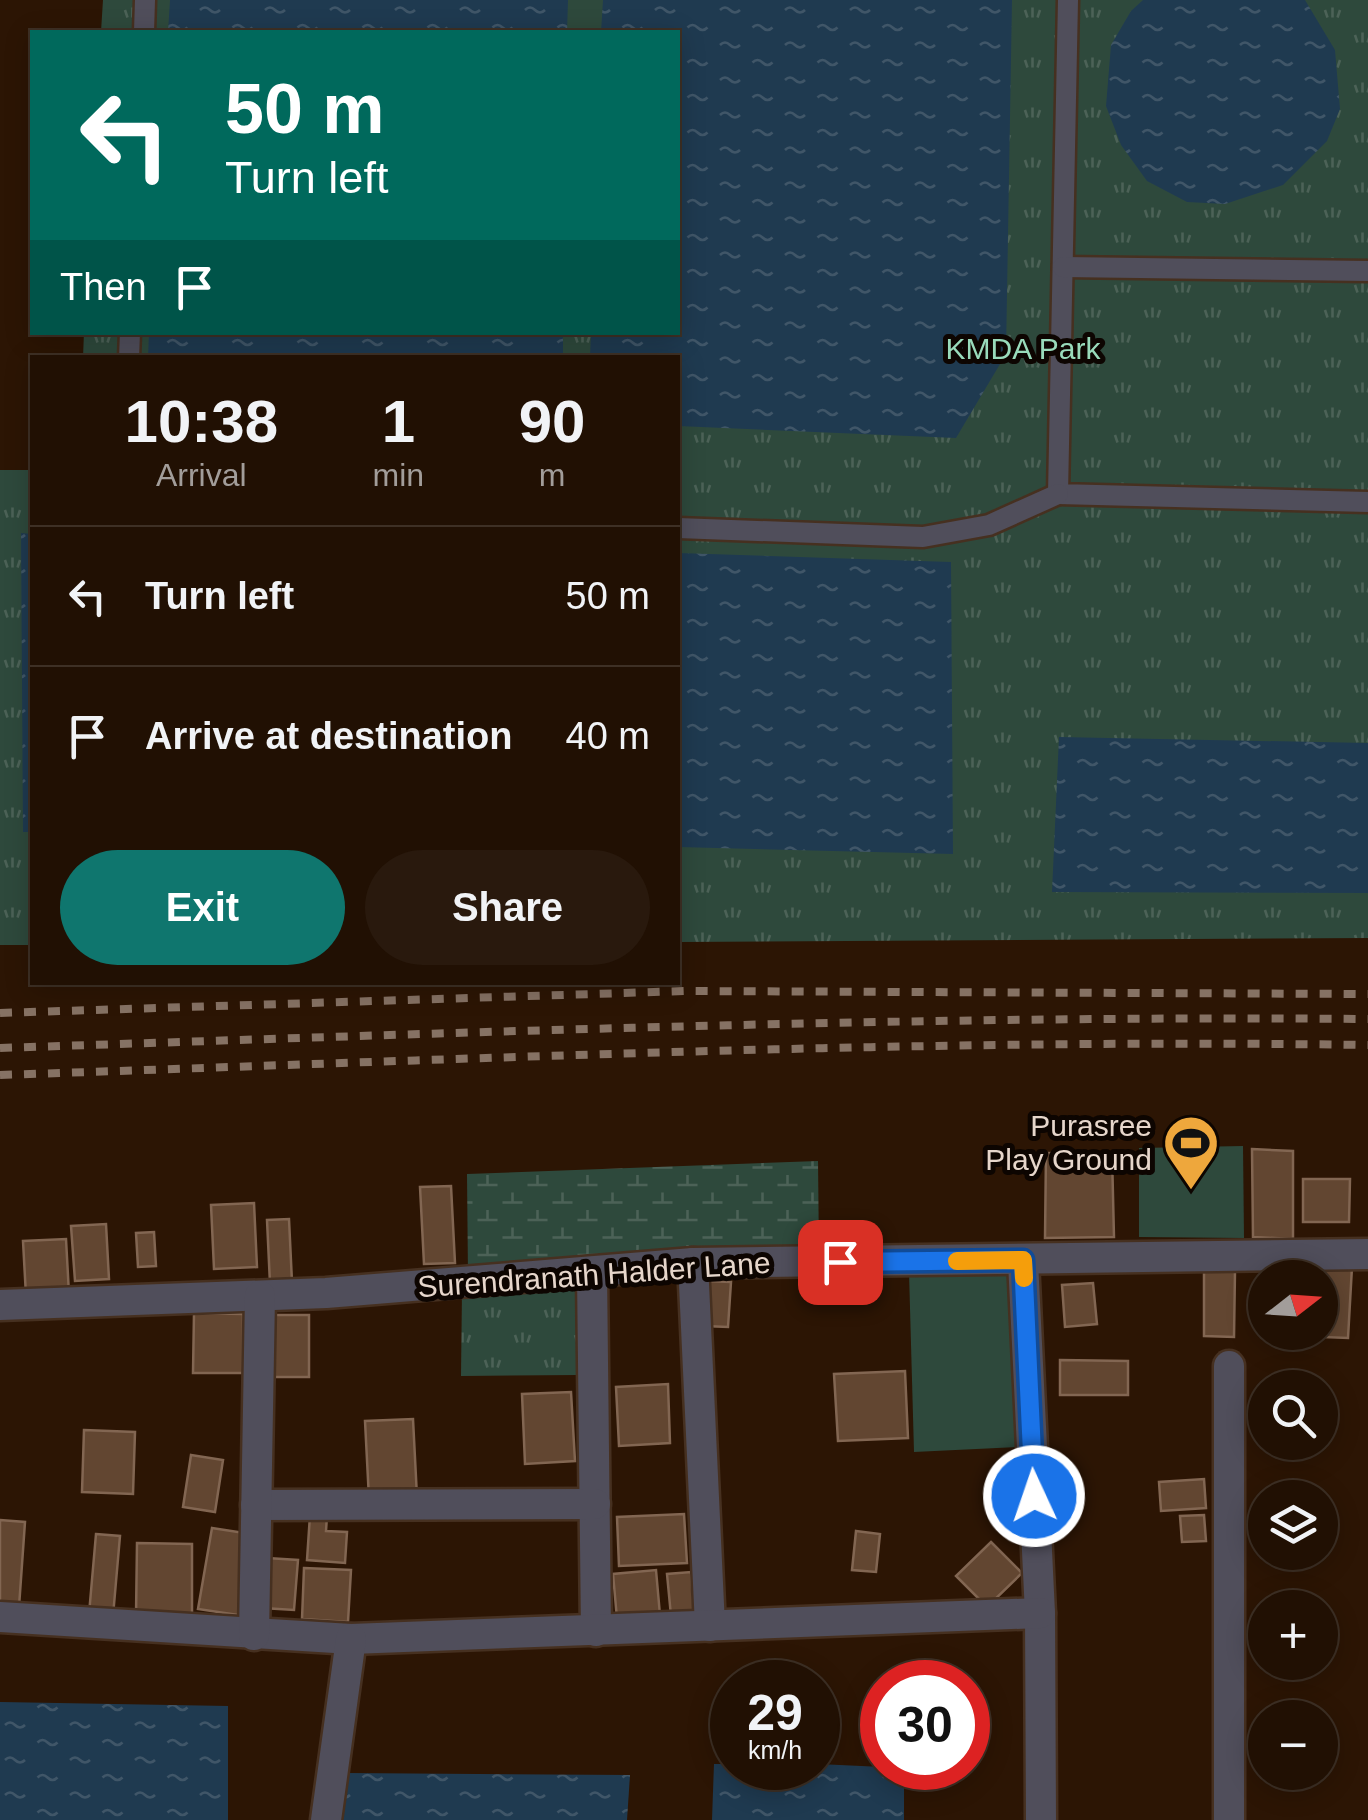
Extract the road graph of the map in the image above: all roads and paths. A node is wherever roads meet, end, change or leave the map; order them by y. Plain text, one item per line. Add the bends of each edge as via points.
1 (145, 0) edge
2 (1068, 0) edge
3 (144, 30) edge
4 (1062, 267) junction
5 (1368, 270) edge
6 (1058, 494) junction
7 (1368, 502) edge
8 (680, 528) edge
9 (1368, 1254) edge
10 (1023, 1260) junction
11 (693, 1263) junction
12 (592, 1272) junction
13 (260, 1296) junction
14 (0, 1305) edge
15 (1229, 1366) dead end
16 (595, 1504) junction
17 (256, 1505) junction
18 (1040, 1613) junction
19 (0, 1618) edge
20 (710, 1626) junction
21 (596, 1631) junction
22 (254, 1635) junction
23 (350, 1638) junction
24 (326, 1820) edge
25 (1042, 1820) edge
26 (1229, 1820) edge

1 - 3 lane
2 - 4 lane
4 - 5 lane
4 - 6 lane
6 - 7 lane
6 - 8 lane via 989,525 923,536
9 - 10 street, Surendranath Halder Lane
10 - 11 street, Surendranath Halder Lane
10 - 18 street
11 - 12 street, Surendranath Halder Lane
11 - 20 street
12 - 13 street, Surendranath Halder Lane
12 - 16 street
13 - 14 street, Surendranath Halder Lane
13 - 17 street
15 - 26 street
16 - 17 street
16 - 21 street
17 - 22 street
18 - 20 street
18 - 25 street
19 - 22 street
20 - 21 street
21 - 23 street
22 - 23 street
23 - 24 street

